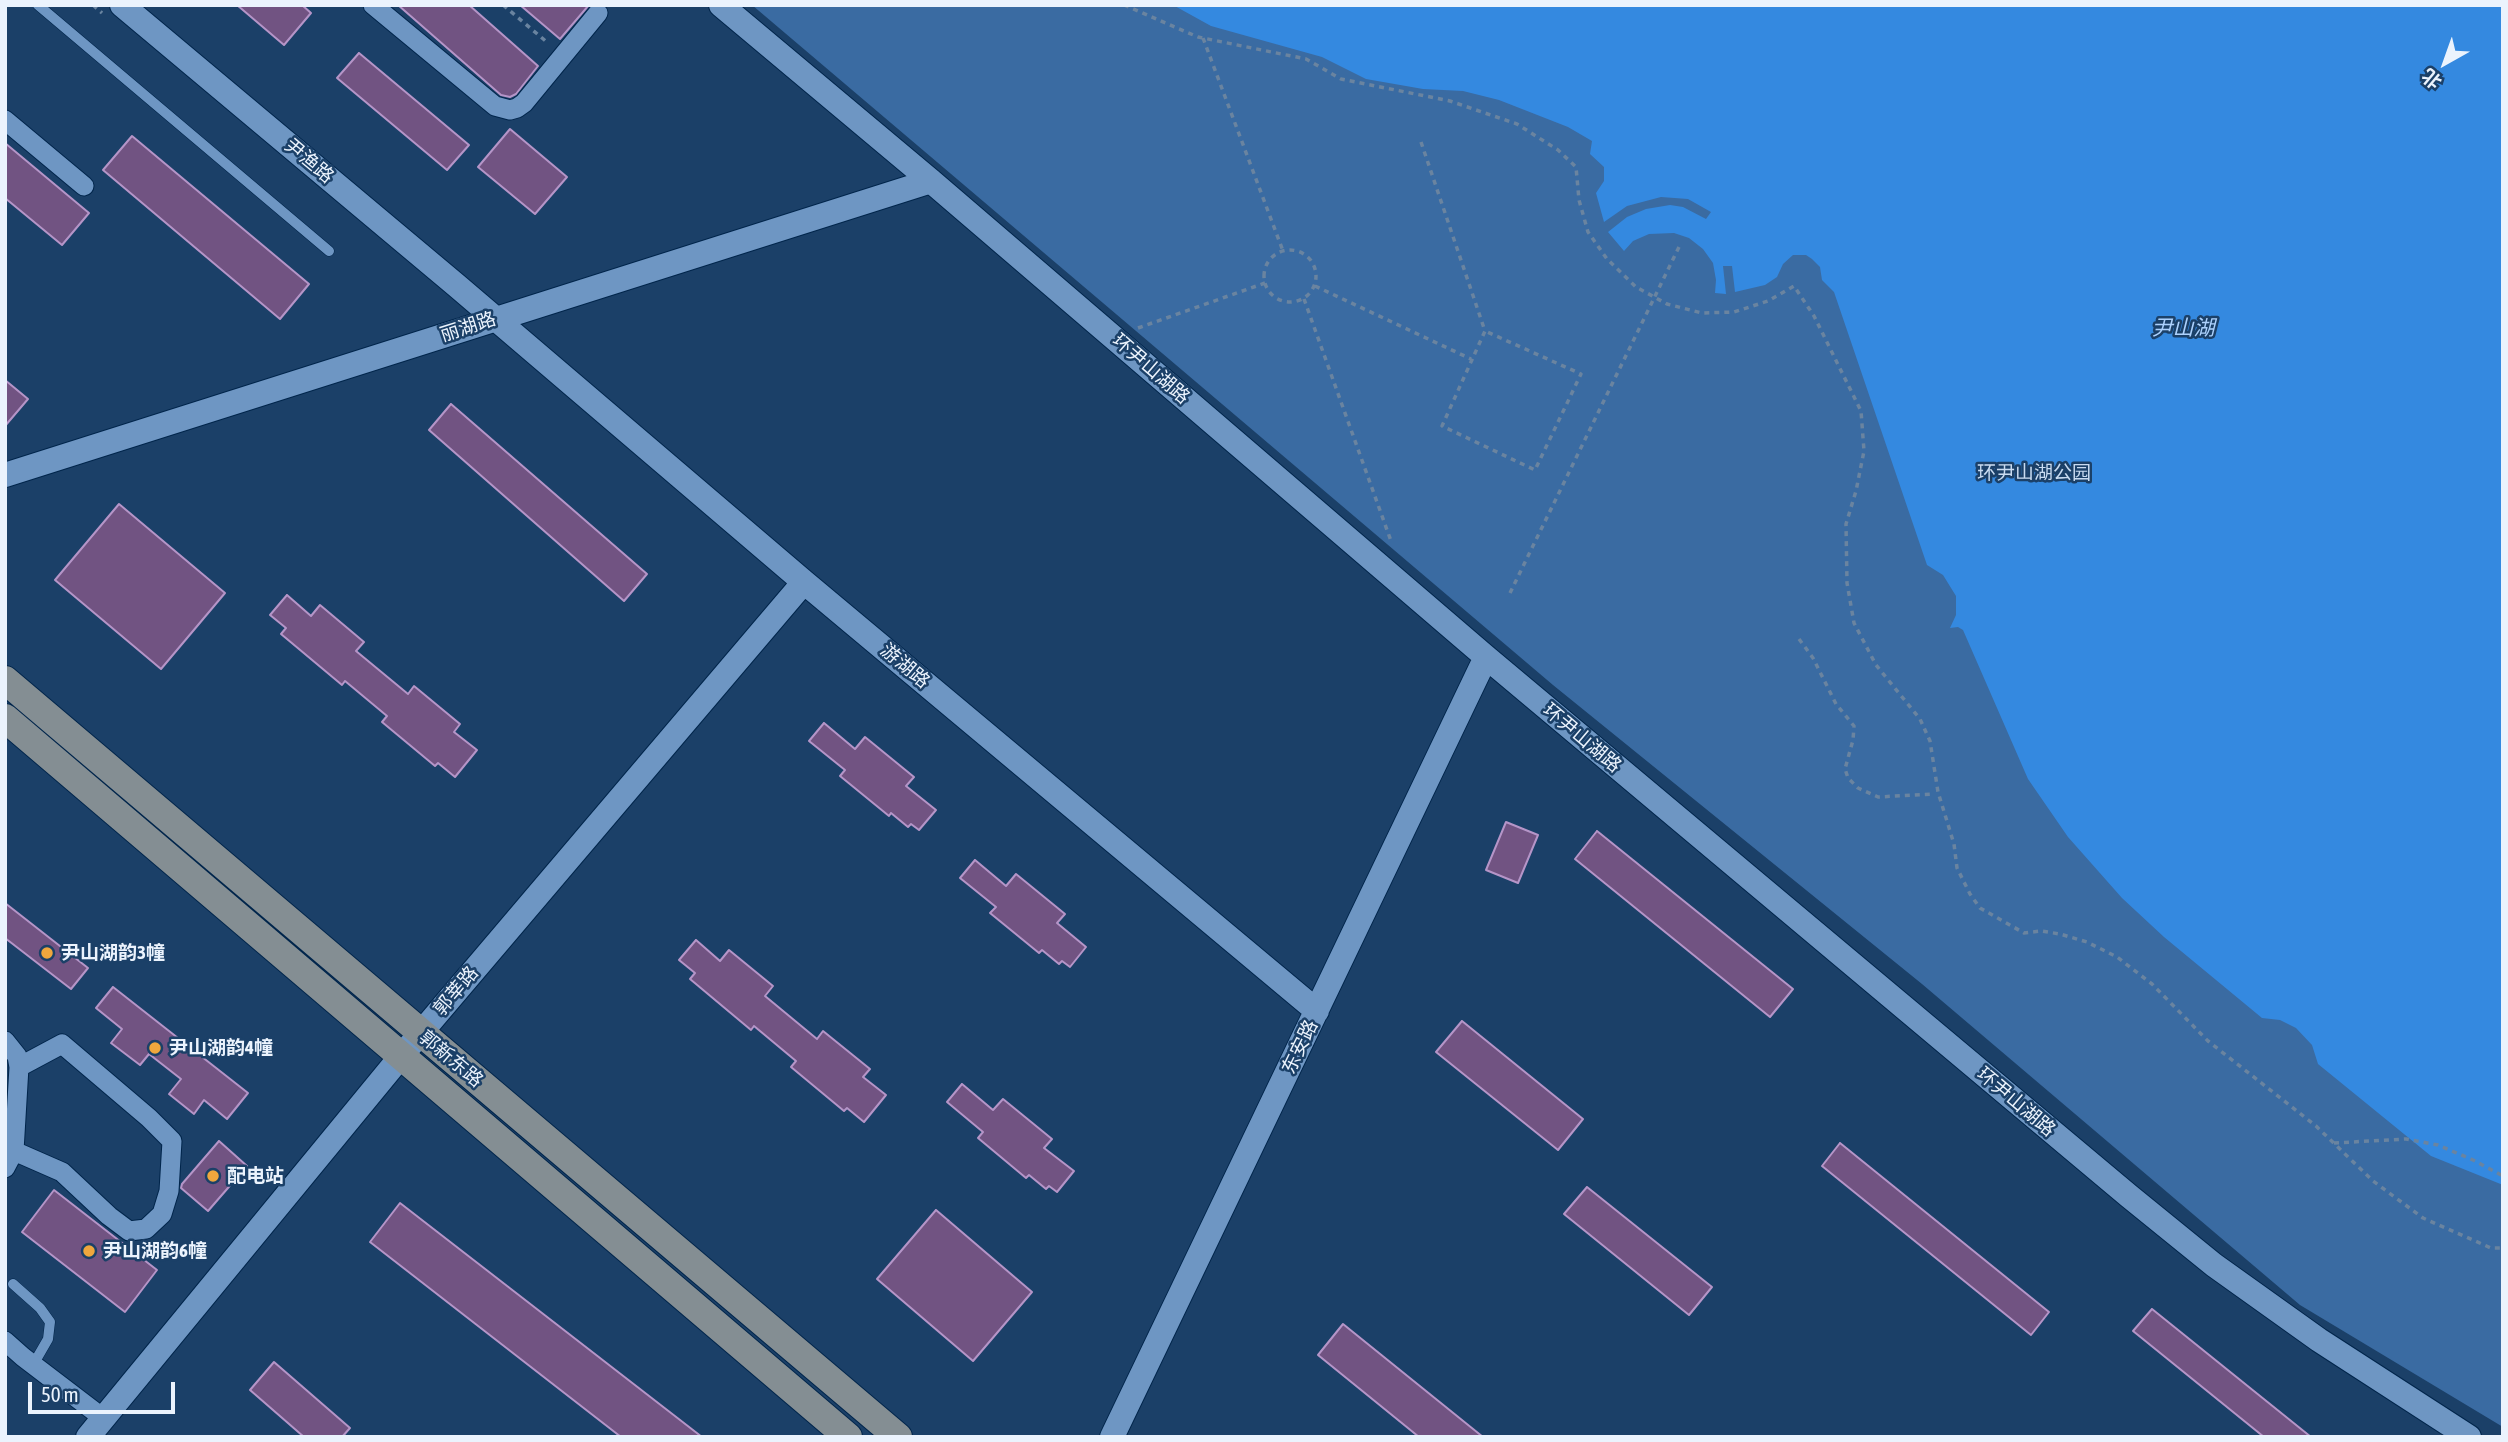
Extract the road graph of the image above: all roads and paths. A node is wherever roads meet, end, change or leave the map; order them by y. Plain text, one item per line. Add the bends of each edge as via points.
1 (38, 5) edge
2 (122, 5) edge
3 (373, 5) edge
4 (503, 5) edge
5 (721, 5) edge
6 (1124, 5) edge
7 (598, 13) dead end
8 (1203, 38) junction
9 (563, 56) junction
10 (5, 120) edge
11 (1421, 142) dead end
12 (931, 181) junction
13 (84, 186) dead end
14 (1681, 245) dead end
15 (329, 251) dead end
16 (1283, 251) junction
17 (1265, 283) junction
18 (1315, 286) junction
19 (1656, 297) junction
20 (1304, 299) junction
21 (495, 318) junction
22 (1138, 328) dead end
23 (1485, 331) junction
24 (1471, 359) junction
25 (5, 475) edge
26 (1391, 541) dead end
27 (804, 582) junction
28 (1510, 593) dead end
29 (1799, 639) dead end
30 (1486, 657) junction
31 (5, 680) edge
32 (5, 718) edge
33 (1934, 794) dead end
34 (1317, 1011) junction
35 (420, 1034) junction
36 (5, 1041) edge
37 (401, 1055) junction
38 (19, 1067) junction
39 (2333, 1143) junction
40 (10, 1159) edge
41 (2503, 1176) edge
42 (2503, 1248) edge
43 (13, 1284) dead end
44 (5, 1341) edge
45 (33, 1365) junction
46 (95, 1428) edge
47 (848, 1437) edge
48 (898, 1437) edge
49 (1112, 1437) edge
50 (2469, 1437) edge

1 - 15 lane
2 - 21 street, 尹渔路
3 - 9 street via 503,109 524,103
4 - 9 path
5 - 12 street, 环尹山湖路
6 - 8 path
7 - 9 street
8 - 16 path
8 - 19 path via 1306,59 1341,79 1450,101 1517,124 1576,167 1588,232 1636,287
10 - 13 street
11 - 23 path
12 - 21 street, 丽湖路
12 - 30 street, 环尹山湖路
14 - 19 path
16 - 17 path via 1268,261
16 - 18 path via 1308,256 1317,276
17 - 20 path via 1278,300
17 - 22 path
18 - 20 path
18 - 24 path
19 - 28 path
19 - 39 path via 1702,313 1734,312 1794,286 1835,355 1861,411 1864,451 1846,524 1847,583 1854,623 1876,666 1920,719 1930,741 1957,868 1980,908 2024,933 2060,934 2117,957 2152,984 2208,1041
20 - 26 path
21 - 25 street, 丽湖路
21 - 27 street, 游湖路
23 - 24 path
23 - 24 path via 1581,374 1535,471 1442,426
27 - 34 street, 游湖路
27 - 35 street, 郭莘路
29 - 33 path via 1854,726 1845,769 1848,778 1878,797
30 - 34 street, 东安路
30 - 50 street, 环尹山湖路 via 2214,1265
31 - 35 main road, 郭新东路
32 - 37 main road, 郭新东路
34 - 49 street, 东安路
35 - 37 street, 郭莘路
35 - 48 main road, 郭新东路
36 - 38 street
37 - 46 street, 郭莘路
37 - 47 main road, 郭新东路
38 - 40 street
38 - 40 street via 62,1044 172,1141 169,1191 162,1214 146,1229 129,1231 62,1172
39 - 41 path via 2406,1139 2438,1145
39 - 42 path via 2373,1181 2423,1218 2491,1248
43 - 45 lane via 50,1322 48,1339
44 - 45 street
45 - 46 street

